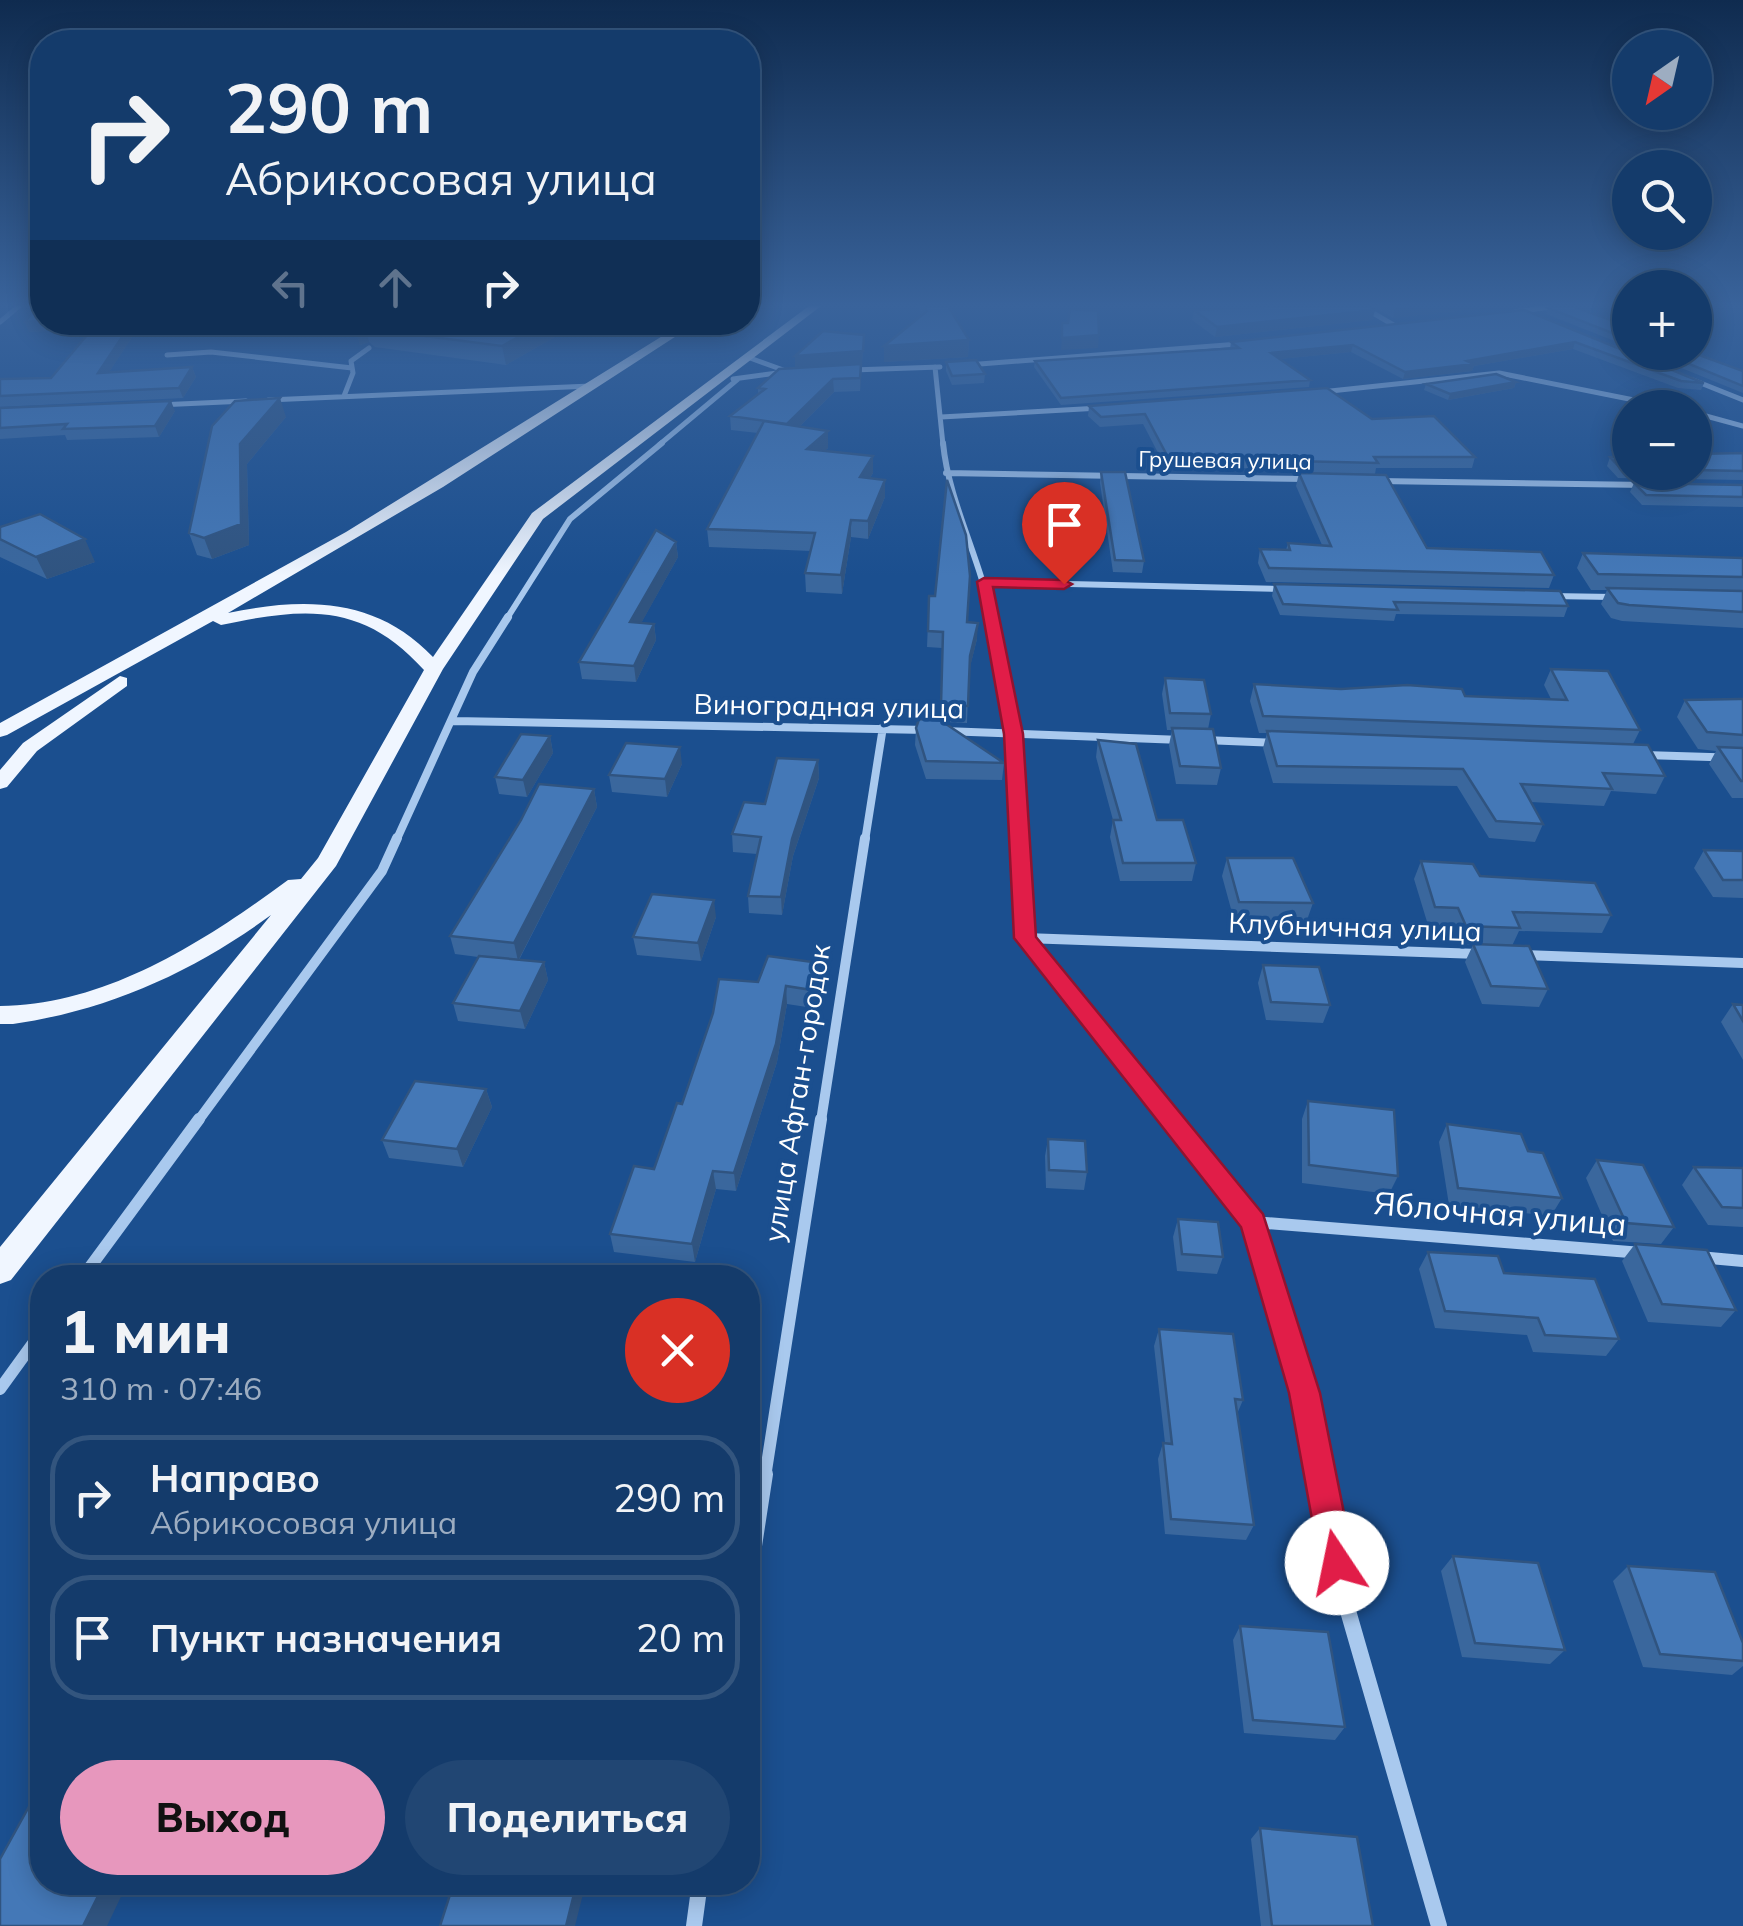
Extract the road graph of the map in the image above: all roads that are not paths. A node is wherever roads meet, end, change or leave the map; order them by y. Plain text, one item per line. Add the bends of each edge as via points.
1 (344, 396) joint
2 (347, 396) edge
3 (581, 396) edge
4 (706, 396) edge
5 (710, 396) edge
6 (939, 396) edge
7 (267, 400) edge
8 (248, 401) edge
9 (153, 406) edge
10 (1115, 408) edge
11 (941, 416) junction
12 (1712, 418) edge
13 (1743, 426) edge
14 (946, 473) junction
15 (1324, 480) edge
16 (1364, 480) edge
17 (1612, 485) edge
18 (984, 582) junction
19 (1304, 590) edge
20 (1544, 596) edge
21 (1623, 597) edge
22 (198, 625) junction
23 (434, 669) junction
24 (454, 721) junction
25 (883, 728) junction
26 (0, 731) edge
27 (1014, 734) junction
28 (1290, 743) edge
29 (1625, 754) edge
30 (1743, 758) edge
31 (0, 783) edge
32 (328, 861) junction
33 (1025, 938) junction
34 (1484, 954) edge
35 (1504, 954) edge
36 (1743, 962) edge
37 (0, 1015) edge
38 (1254, 1222) junction
39 (1665, 1254) edge
40 (1684, 1256) edge
41 (1743, 1261) edge
42 (92, 1265) edge
43 (0, 1270) edge
44 (30, 1348) edge
45 (0, 1389) edge
46 (760, 1509) edge
47 (698, 1895) edge
48 (694, 1926) edge
49 (1439, 1926) edge

1 - 2 street
1 - 7 street
3 - 22 main road
4 - 23 main road via 537,516
5 - 24 street via 570,519 473,672
6 - 11 street
8 - 9 street
10 - 11 street
11 - 14 street
12 - 13 street
14 - 15 street, Грушевая улица
14 - 18 street
16 - 17 street
18 - 19 street
18 - 27 street
20 - 21 street
22 - 23 main road via 301,605 337,607 378,620
22 - 26 main road
22 - 31 main road via 30,747
23 - 32 main road
24 - 25 street, Виноградная улица
24 - 42 street via 382,870
25 - 27 street, Виноградная улица
25 - 46 street, улица Афган-городок
27 - 28 street, Виноградная улица
27 - 33 street
29 - 30 street
32 - 37 main road via 218,944 167,971 104,997
32 - 43 main road
33 - 34 street, Клубничная улица
33 - 38 street
35 - 36 street, Клубничная улица
38 - 39 street, Яблочная улица
38 - 49 street via 1304,1393 1344,1597
40 - 41 street
44 - 45 street
47 - 48 street

